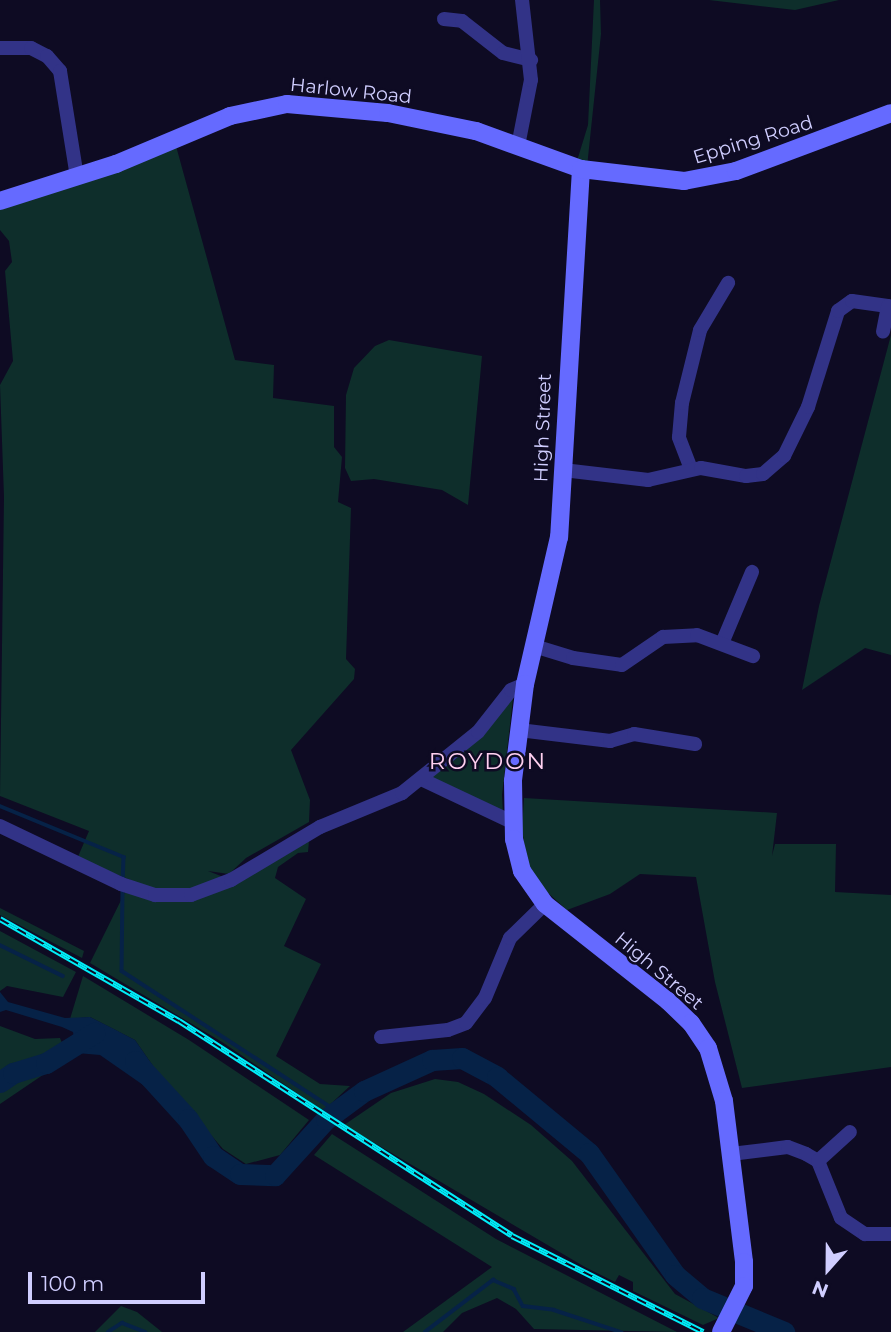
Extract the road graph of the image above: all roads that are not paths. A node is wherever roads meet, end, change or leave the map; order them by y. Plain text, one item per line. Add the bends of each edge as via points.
1 (522, 0) edge
2 (444, 19) dead end
3 (0, 48) edge
4 (531, 60) junction
5 (891, 113) edge
6 (519, 146) junction
7 (581, 169) junction
8 (77, 177) junction
9 (0, 201) edge
10 (728, 283) dead end
11 (883, 332) dead end
12 (691, 469) junction
13 (563, 470) junction
14 (751, 572) dead end
15 (723, 641) junction
16 (534, 646) junction
17 (753, 656) dead end
18 (526, 684) junction
19 (519, 730) junction
20 (695, 744) dead end
21 (421, 779) junction
22 (512, 822) junction
23 (0, 826) edge
24 (545, 904) junction
25 (381, 1037) dead end
26 (850, 1132) dead end
27 (731, 1154) junction
28 (818, 1161) junction
29 (891, 1234) edge
30 (722, 1329) edge

1 - 4 street
2 - 4 street via 462,21 503,53
3 - 8 street via 31,48 47,56 60,71
4 - 6 street via 528,113
5 - 7 main road, Epping Road via 710,177 659,181
6 - 7 main road, Harlow Road
6 - 8 main road, Harlow Road via 476,131 388,113 288,104 230,116
7 - 13 main road, High Street
8 - 9 main road, Harlow Road
10 - 12 street via 700,330 682,403 679,437
11 - 12 street via 888,306 852,301 838,311 808,407 776,466 746,476
12 - 13 street via 648,480
13 - 16 main road, High Street via 555,563
14 - 15 street
15 - 16 street via 697,635 663,637 622,665 573,659
15 - 17 street
16 - 18 main road, High Street
18 - 19 main road, High Street
18 - 21 street via 511,690 478,732
19 - 20 street via 610,741 635,734
19 - 22 main road, High Street
21 - 22 street
21 - 23 street via 402,793 276,849 231,880 172,898 121,884
22 - 24 main road, High Street via 522,871
24 - 25 street via 510,938 485,998 466,1023 449,1031
24 - 27 main road, High Street via 691,1023 708,1048 719,1083
26 - 28 street
27 - 28 street via 788,1147
27 - 30 main road, High Street via 744,1262 738,1302
28 - 29 street via 841,1218 865,1234

